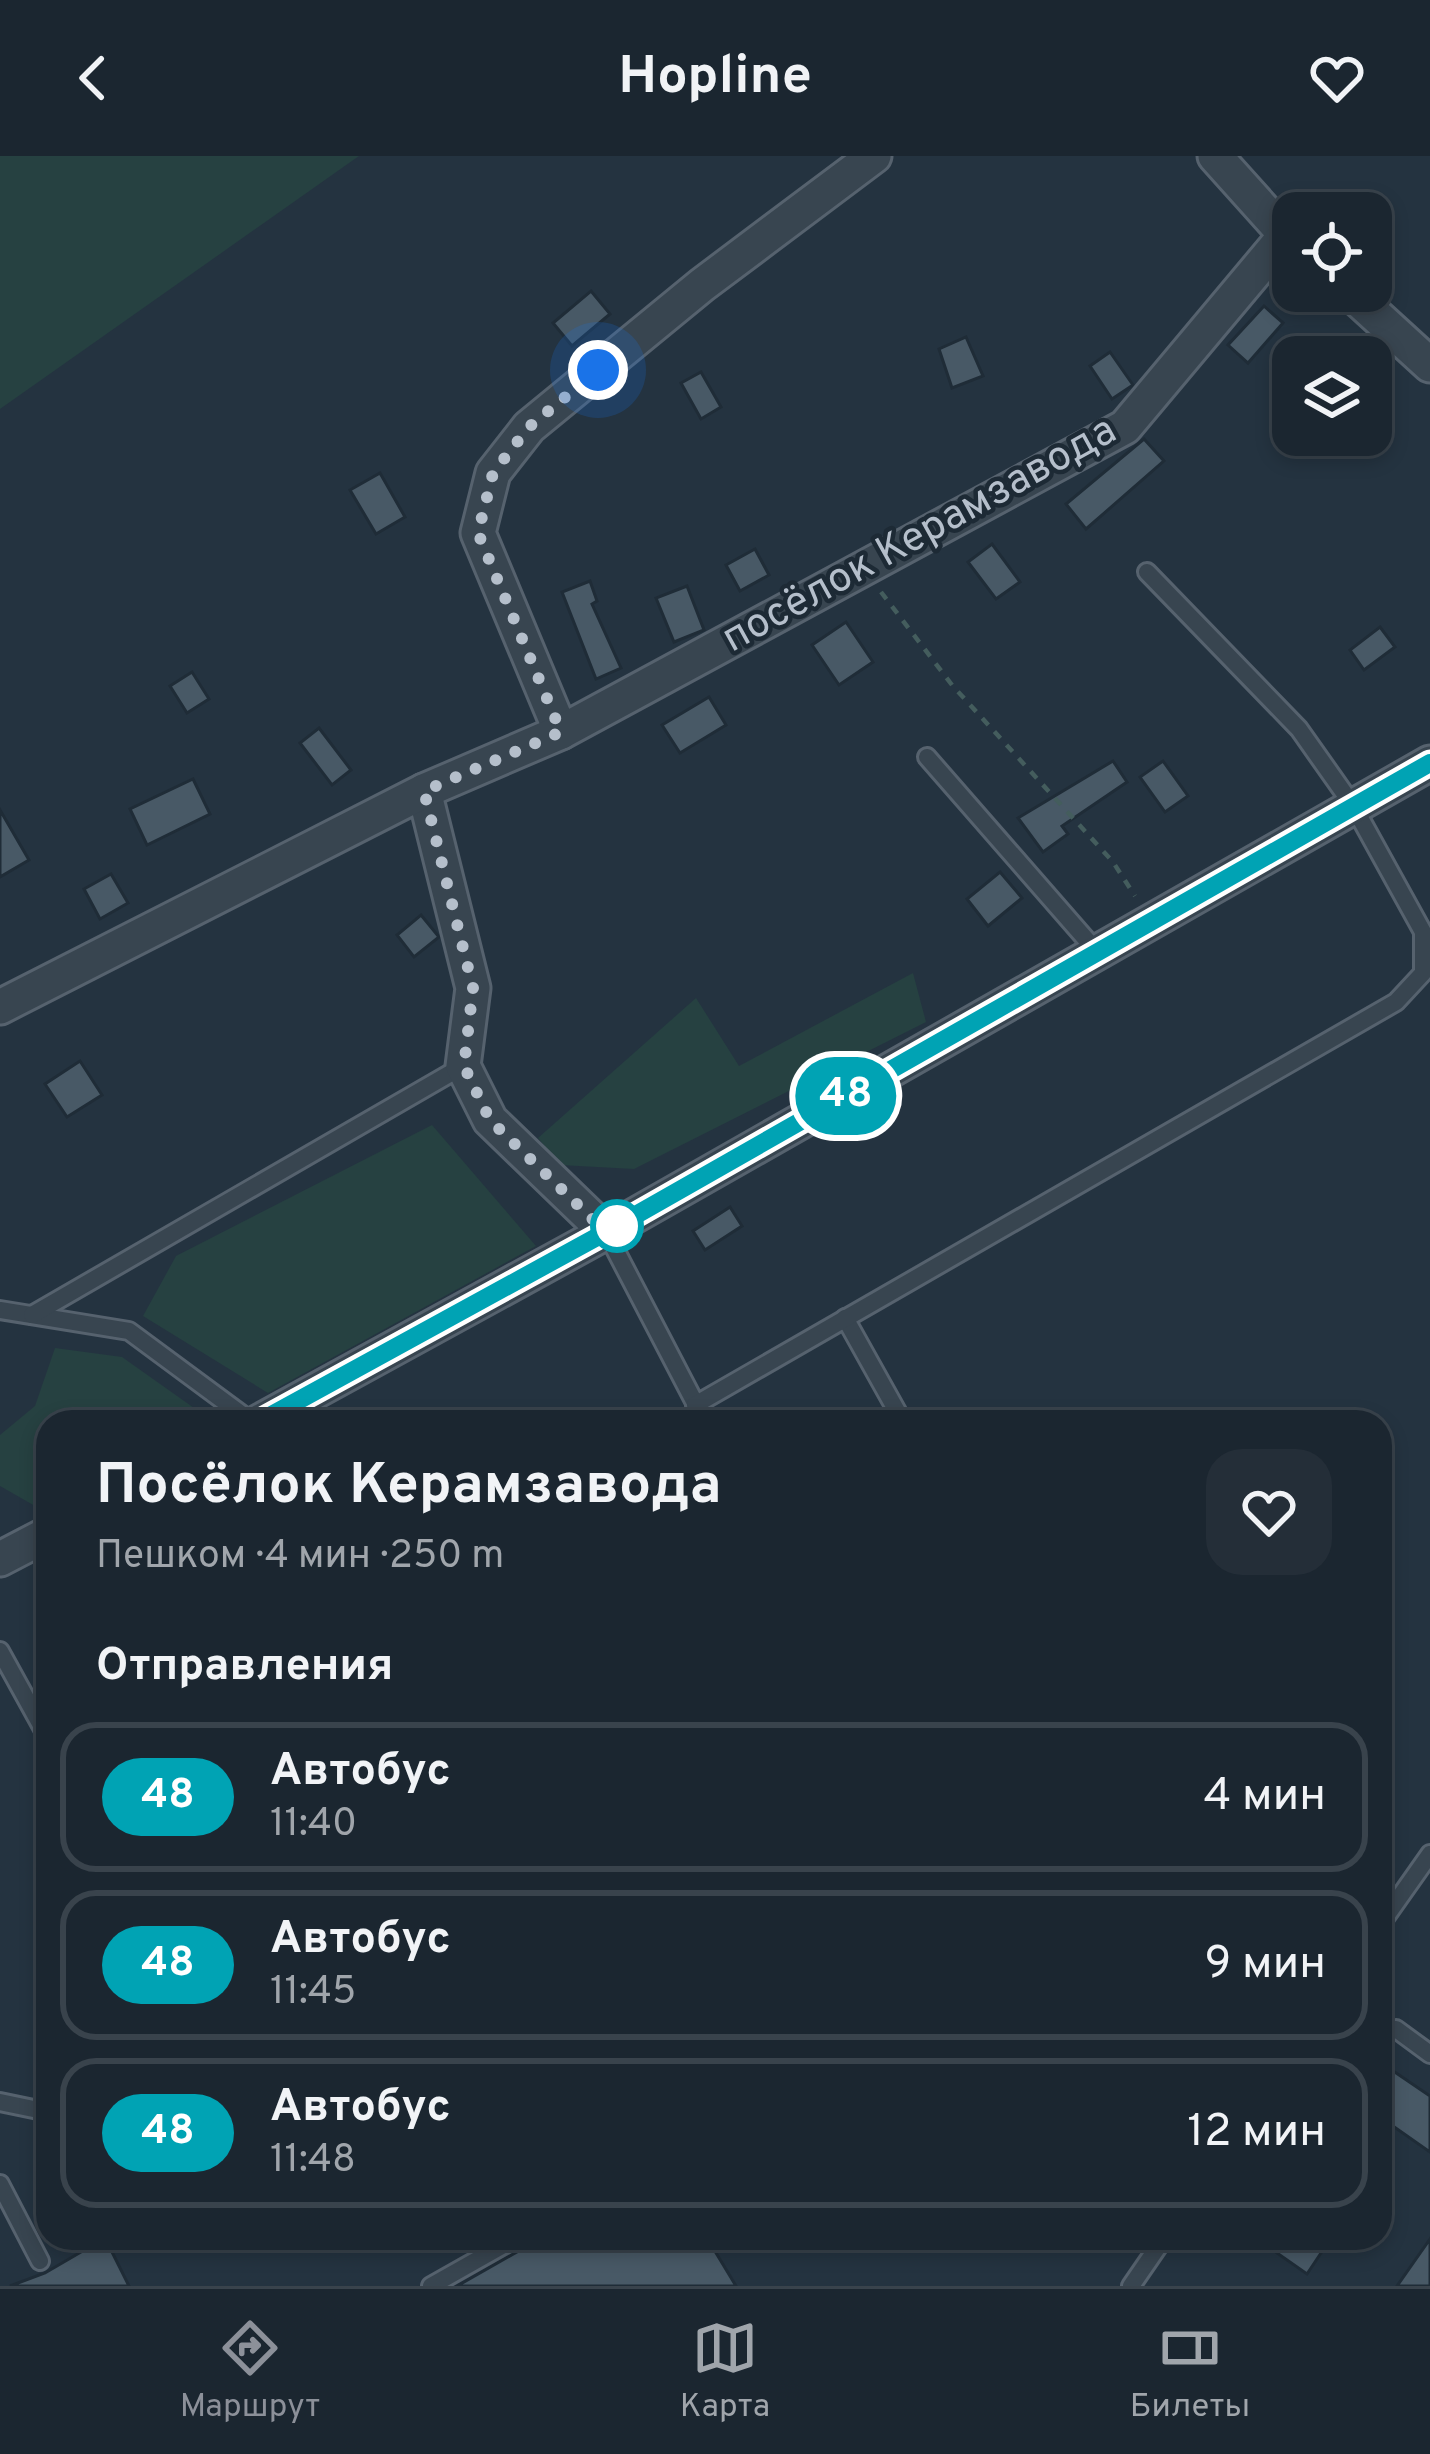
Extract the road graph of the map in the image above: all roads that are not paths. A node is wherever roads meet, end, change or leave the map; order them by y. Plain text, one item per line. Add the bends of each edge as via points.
1 (874, 156) edge
2 (1214, 156) edge
3 (1272, 220) edge
4 (1272, 258) edge
5 (1372, 312) edge
6 (1430, 365) edge
7 (1147, 572) dead end
8 (561, 732) junction
9 (927, 757) dead end
10 (1430, 764) edge
11 (424, 791) junction
12 (1354, 807) junction
13 (1098, 952) junction
14 (0, 1007) edge
15 (464, 1066) junction
16 (606, 1232) junction
17 (0, 1310) edge
18 (32, 1315) junction
19 (845, 1318) junction
20 (695, 1405) junction
21 (239, 1410) edge
22 (278, 1410) edge
23 (698, 1410) edge
24 (896, 1410) edge
25 (36, 1540) edge
26 (0, 1559) edge
27 (0, 1651) edge
28 (36, 1716) edge
29 (1430, 1854) edge
30 (1392, 1908) edge
31 (1396, 2029) dead end
32 (1430, 2054) edge
33 (0, 2102) edge
34 (36, 2110) edge
35 (0, 2184) edge
36 (495, 2250) edge
37 (1156, 2250) edge
38 (40, 2261) dead end
39 (431, 2286) edge
40 (1131, 2286) edge

1 - 8 street via 529,427 493,473 478,533
2 - 3 street
4 - 8 street, посёлок Керамзавода via 1125,427
5 - 6 street
7 - 12 lane via 1299,729
8 - 11 street, посёлок Керамзавода
9 - 13 lane
10 - 12 street
11 - 14 street, посёлок Керамзавода
11 - 15 street via 473,988
12 - 13 street
12 - 19 lane via 1423,932 1423,973 1396,1002
13 - 16 street
15 - 16 street via 490,1120
15 - 18 lane
16 - 20 lane
16 - 22 street
17 - 18 lane
18 - 21 lane via 128,1331
19 - 20 lane
19 - 24 lane
20 - 23 lane
25 - 26 street
27 - 28 lane
29 - 30 lane
31 - 32 lane
33 - 34 lane
35 - 38 lane
36 - 39 lane
37 - 40 lane

